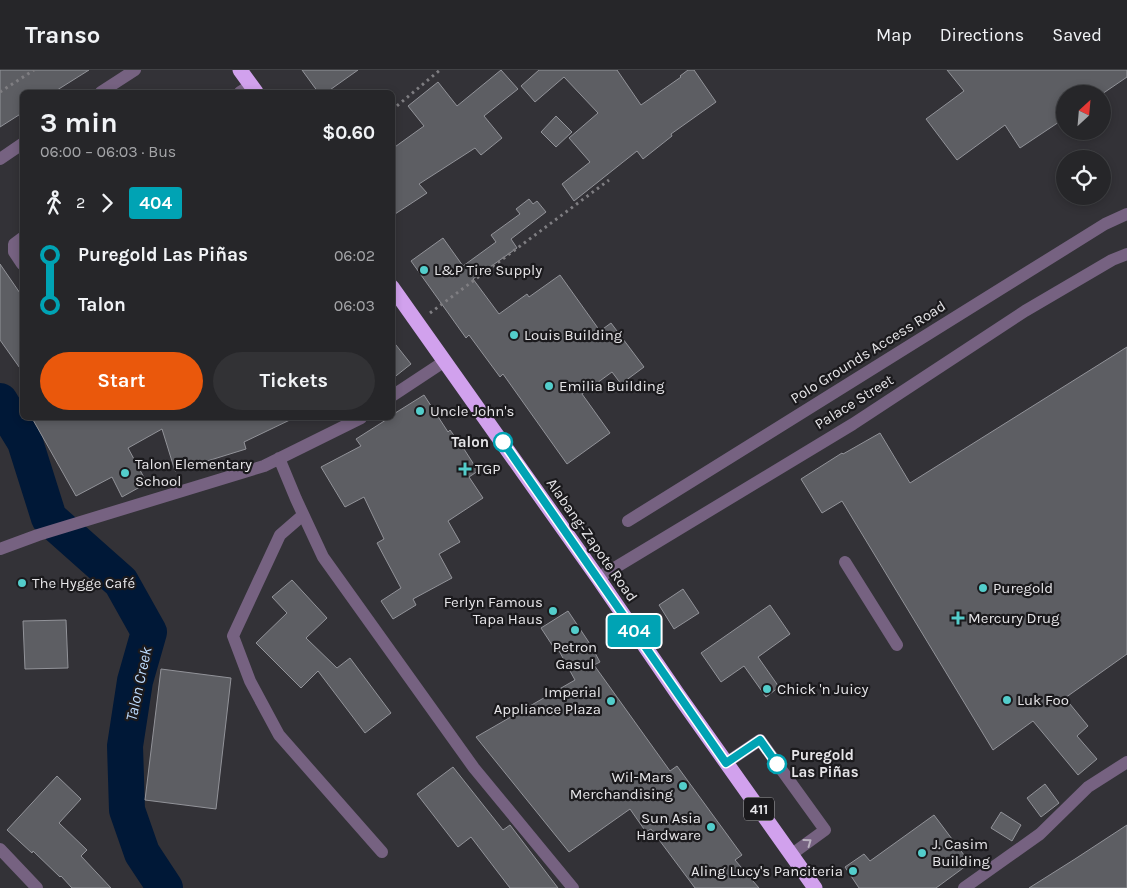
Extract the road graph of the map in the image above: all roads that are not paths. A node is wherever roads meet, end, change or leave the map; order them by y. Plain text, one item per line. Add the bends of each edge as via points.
1 (135, 70) edge
2 (240, 70) edge
3 (104, 90) edge
4 (249, 90) edge
5 (20, 145) edge
6 (0, 159) edge
7 (1127, 214) edge
8 (20, 240) edge
9 (1127, 254) edge
10 (20, 261) edge
11 (395, 291) edge
12 (445, 361) junction
13 (395, 394) edge
14 (357, 420) edge
15 (279, 458) junction
16 (303, 514) junction
17 (628, 521) dead end
18 (0, 549) edge
19 (845, 562) dead end
20 (598, 578) junction
21 (897, 645) dead end
22 (1127, 762) edge
23 (726, 763) junction
24 (0, 849) edge
25 (382, 852) dead end
26 (792, 854) junction
27 (36, 888) edge
28 (572, 888) edge
29 (815, 888) edge
30 (964, 888) edge

1 - 3 street
2 - 4 highway
5 - 6 street
7 - 17 street, Polo Grounds Access Road via 1105,224
8 - 10 street via 14,244 14,252
9 - 20 street, Palace Street via 1025,311 852,424
11 - 12 highway, Alabang-Zapote Road / 411
12 - 13 street
12 - 20 highway, Alabang-Zapote Road / 411
14 - 15 street
15 - 16 street
15 - 18 street via 264,466
16 - 25 street via 280,534 233,636 250,681 279,735
16 - 28 street via 323,557 468,760
19 - 21 street
20 - 23 highway, Alabang-Zapote Road / 411
22 - 30 street via 1088,787 1040,834
23 - 26 highway, Alabang-Zapote Road / 411
26 -> 23 street via 824,830 760,740
24 - 27 street
26 - 29 highway, Alabang-Zapote Road / 411

